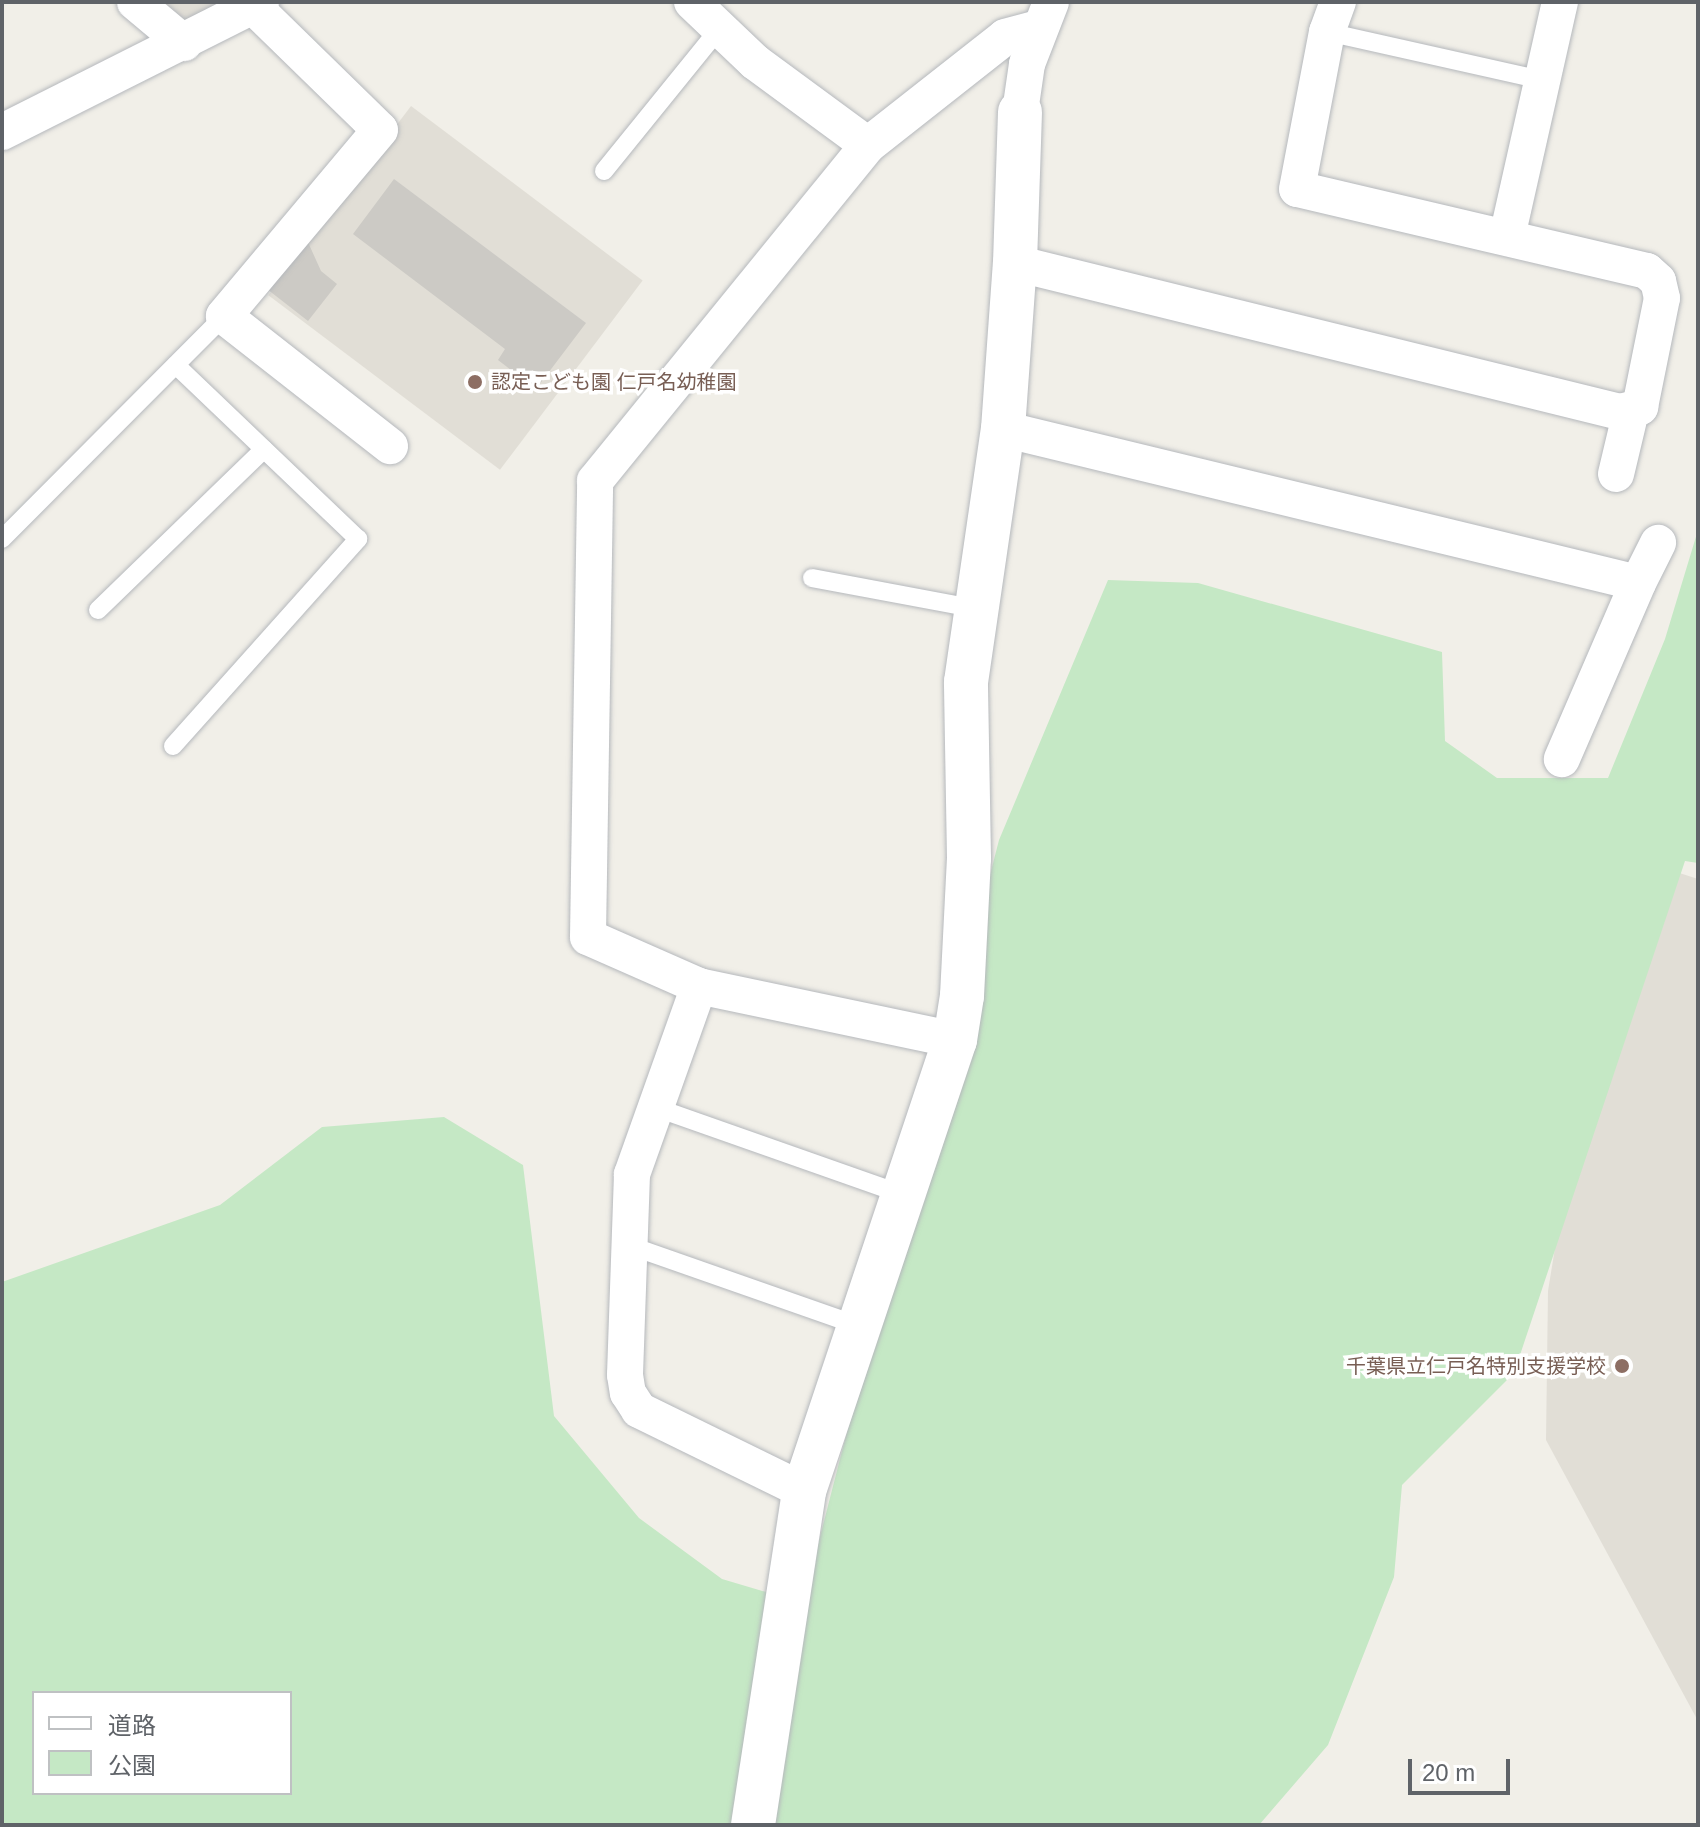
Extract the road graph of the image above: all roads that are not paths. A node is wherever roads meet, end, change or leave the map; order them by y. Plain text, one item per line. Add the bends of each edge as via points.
1 (135, 2) edge
2 (1560, 2) edge
3 (257, 4) edge
4 (703, 10) edge
5 (1044, 15) edge
6 (1332, 17) edge
7 (184, 43) junction
8 (1541, 80) junction
9 (1020, 112) joint
10 (2, 132) edge
11 (868, 145) junction
12 (604, 171) dead end
13 (1507, 237) junction
14 (1015, 263) junction
15 (224, 316) junction
16 (176, 365) junction
17 (1631, 411) junction
18 (1003, 429) junction
19 (390, 446) dead end
20 (264, 449) junction
21 (1616, 474) dead end
22 (2, 539) edge
23 (1658, 543) dead end
24 (812, 578) dead end
25 (1638, 583) junction
26 (978, 609) junction
27 (98, 610) dead end
28 (173, 746) dead end
29 (1562, 759) dead end
30 (699, 986) junction
31 (955, 1040) junction
32 (657, 1108) junction
33 (904, 1195) junction
34 (631, 1246) junction
35 (857, 1325) junction
36 (804, 1491) junction
37 (753, 1825) edge

1 - 7 street
2 - 8 street
3 - 7 street
3 - 15 street via 380,130
4 - 11 street via 755,62
4 - 12 lane
5 - 9 street via 1027,64
5 - 11 street via 1005,37
6 - 8 lane
6 - 13 street via 1297,189
7 - 10 street
8 - 13 street
9 - 14 street
11 - 30 street via 595,481 588,937
13 - 17 street via 1647,271 1658,281 1662,298 1640,407
14 - 17 street
14 - 18 street
15 - 16 lane
15 - 19 street
16 - 20 lane
16 - 22 lane
17 - 21 street
18 - 25 street
18 - 26 street
20 - 27 lane
20 - 28 lane via 358,539
23 - 25 street
24 - 26 lane
25 - 29 street
26 - 31 street via 966,682 969,858
30 - 31 street
30 - 32 street
31 - 33 street
32 - 33 lane
32 - 34 street via 632,1174
33 - 35 street
34 - 35 lane
34 - 36 street via 625,1375 639,1410
35 - 36 street
36 - 37 street

